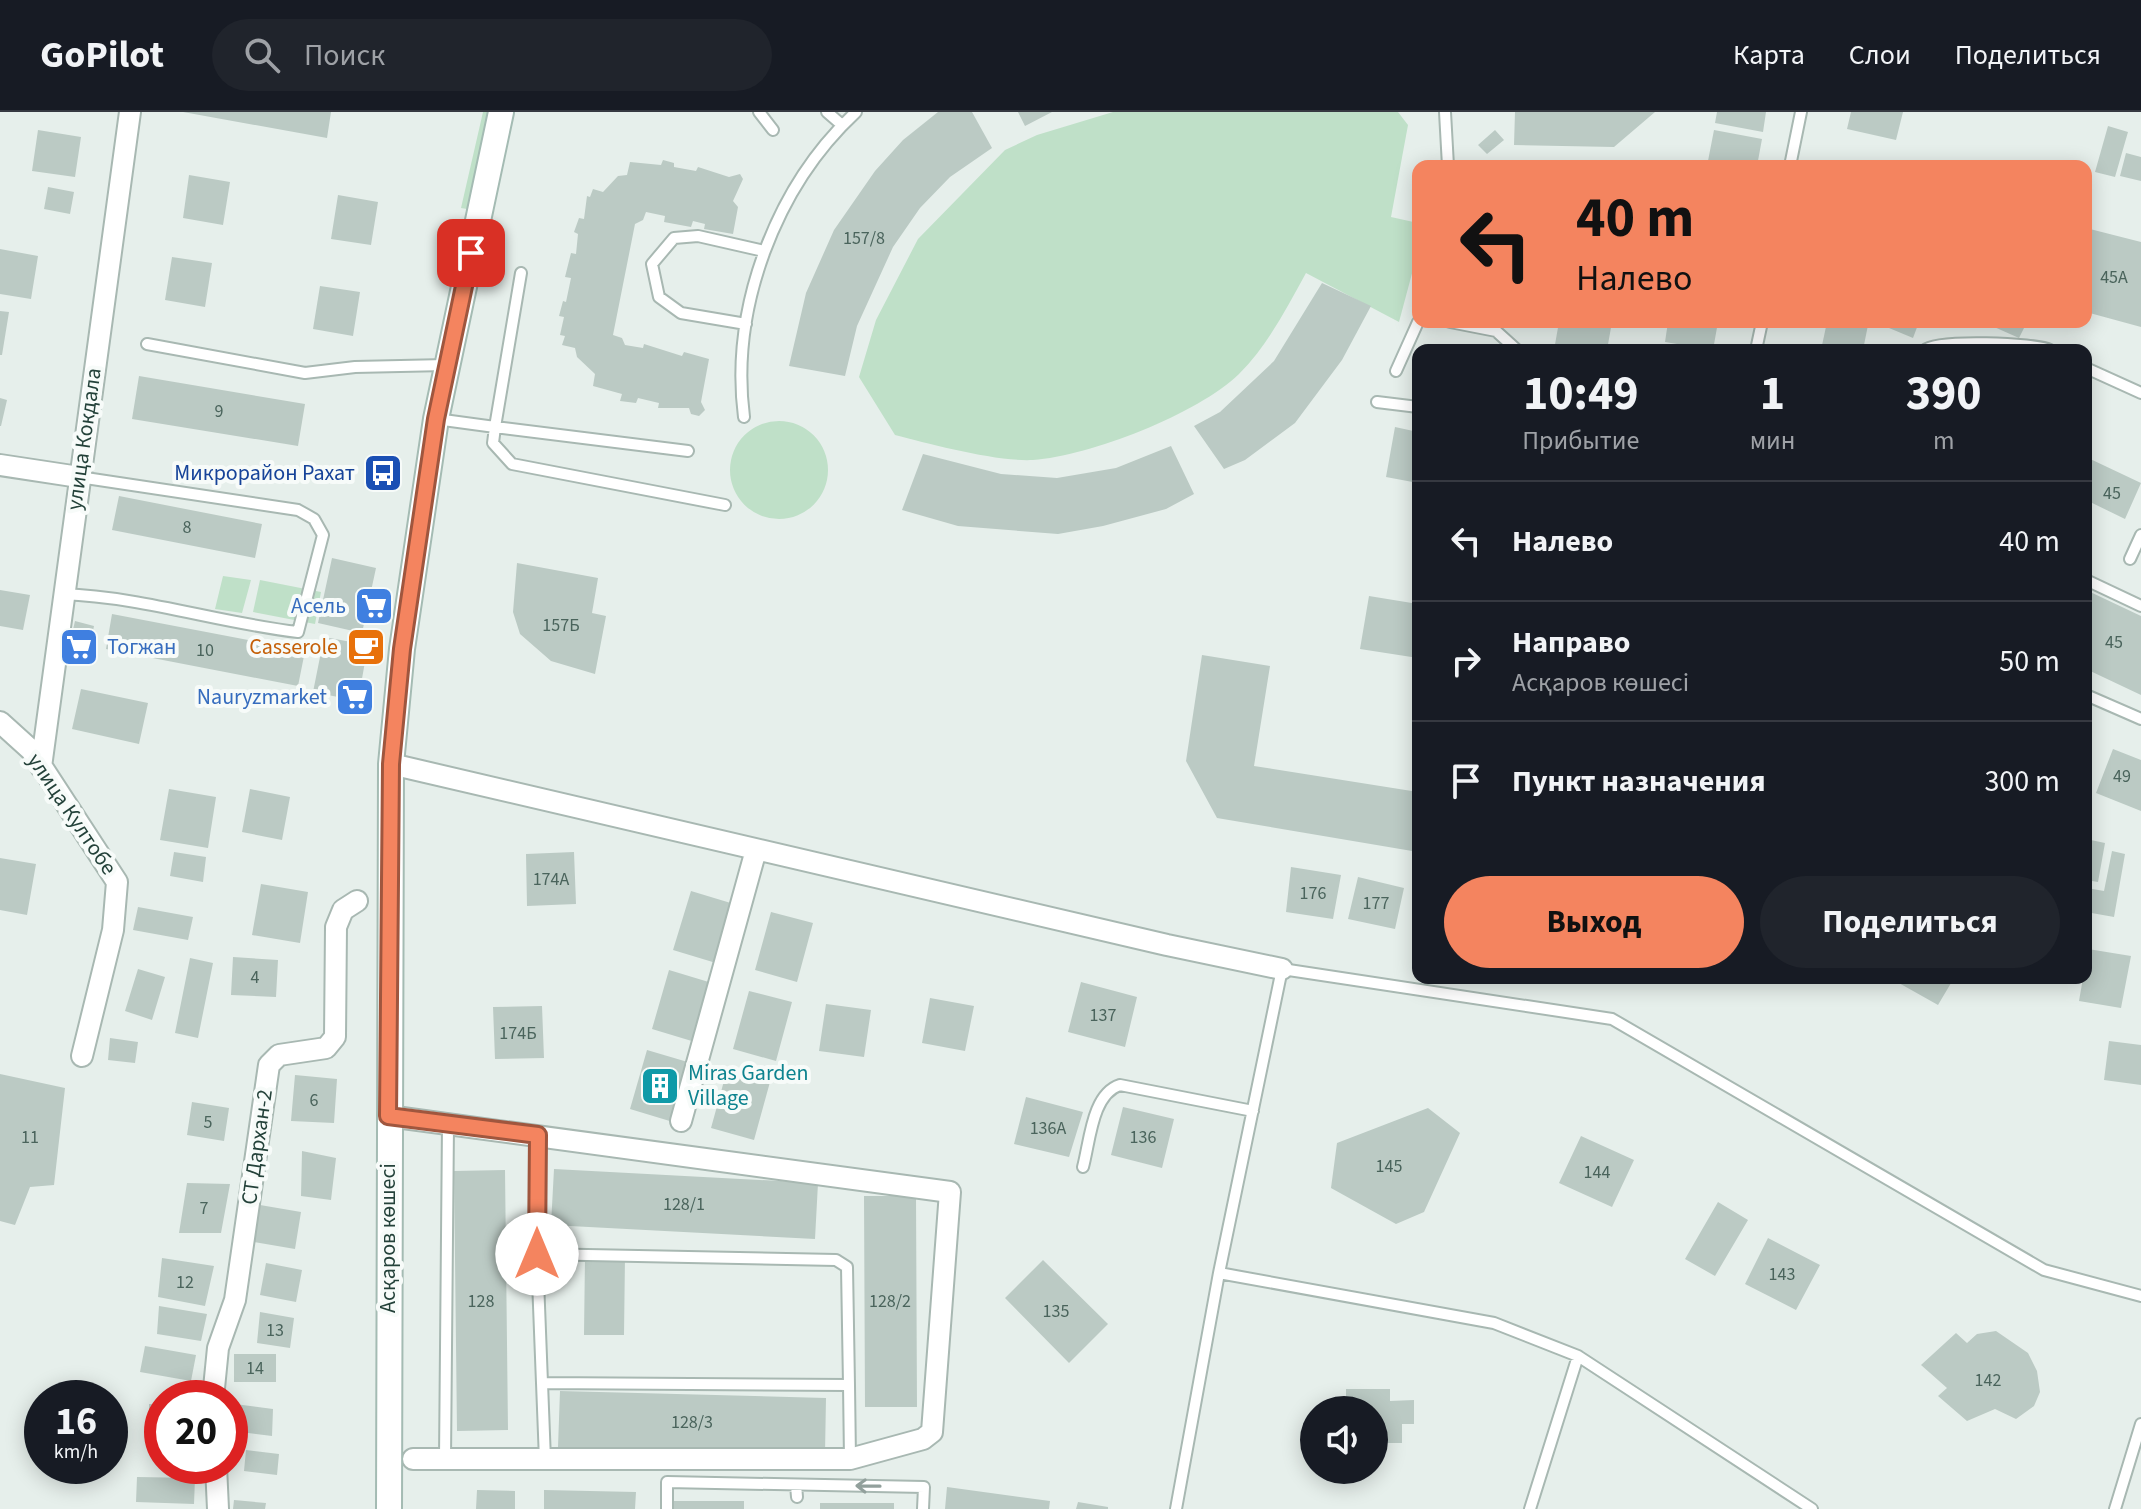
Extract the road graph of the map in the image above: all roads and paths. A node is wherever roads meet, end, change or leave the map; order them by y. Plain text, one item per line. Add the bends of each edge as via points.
1 (130, 112) edge
2 (501, 112) edge
3 (759, 112) edge
4 (827, 112) edge
5 (856, 112) edge
6 (1445, 112) edge
7 (1801, 112) edge
8 (842, 125) junction
9 (773, 130) dead end
10 (1448, 160) edge
11 (1791, 160) edge
12 (764, 251) junction
13 (521, 273) dead end
14 (746, 324) junction
15 (1415, 328) edge
16 (1481, 328) edge
17 (147, 344) dead end
18 (1510, 344) edge
19 (1943, 344) edge
20 (1988, 344) edge
21 (447, 365) junction
22 (1396, 371) dead end
23 (2092, 371) edge
24 (2141, 393) edge
25 (1377, 402) dead end
26 (1412, 406) edge
27 (744, 417) dead end
28 (436, 419) junction
29 (495, 427) junction
30 (688, 451) dead end
31 (0, 465) edge
32 (79, 477) junction
33 (725, 505) dead end
34 (2141, 535) edge
35 (2130, 559) dead end
36 (2092, 583) edge
37 (63, 594) junction
38 (2141, 606) edge
39 (2092, 698) edge
40 (2141, 719) edge
41 (0, 722) edge
42 (391, 764) junction
43 (41, 767) junction
44 (756, 850) junction
45 (357, 901) dead end
46 (1282, 969) junction
47 (82, 1056) dead end
48 (1253, 1111) junction
49 (388, 1116) junction
50 (681, 1121) dead end
51 (448, 1125) junction
52 (538, 1135) junction
53 (1083, 1167) dead end
54 (537, 1254) junction
55 (1219, 1273) junction
56 (2141, 1296) edge
57 (1578, 1356) junction
58 (215, 1380) edge
59 (542, 1383) junction
60 (849, 1385) junction
61 (2141, 1424) edge
62 (413, 1459) dead end
63 (445, 1459) junction
64 (850, 1459) junction
65 (545, 1461) junction
66 (217, 1484) edge
67 (796, 1485) junction
68 (797, 1497) dead end
69 (218, 1509) edge
70 (389, 1509) edge
71 (667, 1509) edge
72 (923, 1509) edge
73 (1176, 1509) edge
74 (1530, 1509) edge
75 (1812, 1509) edge
76 (2115, 1509) edge

1 - 32 street, улица Кокдала
2 - 21 street, Асқаров көшесі
3 - 9 lane
4 - 8 lane
5 - 8 lane
6 - 10 lane
7 - 11 lane
8 - 12 lane via 812,165
12 - 14 lane
12 - 14 lane via 698,236 674,238 652,264 659,297 681,313
13 - 29 lane
14 - 27 lane via 739,377
15 - 22 lane
16 - 18 lane via 1496,331
17 - 21 lane via 305,373
19 - 20 lane
21 - 28 street, Асқаров көшесі
23 - 24 lane
25 - 26 lane
28 - 29 lane
28 - 42 street, Асқаров көшесі
29 - 30 lane
29 - 33 lane via 493,443 512,464
31 - 32 street
32 - 37 street, улица Кокдала
32 - 37 lane via 298,510 314,519 323,535 298,632 180,608
34 - 35 lane
36 - 38 lane
37 - 43 street, улица Кокдала
39 - 40 lane
41 - 43 street, улица Култобе via 31,750
42 - 44 street
42 - 49 street, Асқаров көшесі
43 - 47 street, улица Култобе via 117,882 113,930
44 - 46 street
44 - 50 street
45 - 58 street, СТ Дархан-2 via 343,910 336,927 335,1037 326,1048 279,1055 269,1065 235,1300 218,1348
46 - 48 lane
46 - 56 lane via 1612,1019 2044,1270
48 - 53 lane via 1120,1085 1100,1101
48 - 55 lane
49 - 51 street
49 - 70 street, Асқаров көшесі
51 - 52 street
51 - 63 lane
52 - 54 lane
52 - 64 street via 950,1192 932,1432 912,1443
54 - 59 lane
54 - 60 lane via 836,1260 847,1267
55 - 57 lane via 1494,1323
55 - 73 lane
57 - 74 lane
57 - 75 lane
59 - 60 lane
59 - 65 lane
60 - 64 lane
61 - 76 lane
62 - 63 street
63 - 65 street
64 - 65 street
66 - 69 street
67 - 68 lane
67 - 71 lane via 667,1482
72 -> 67 lane via 924,1487

